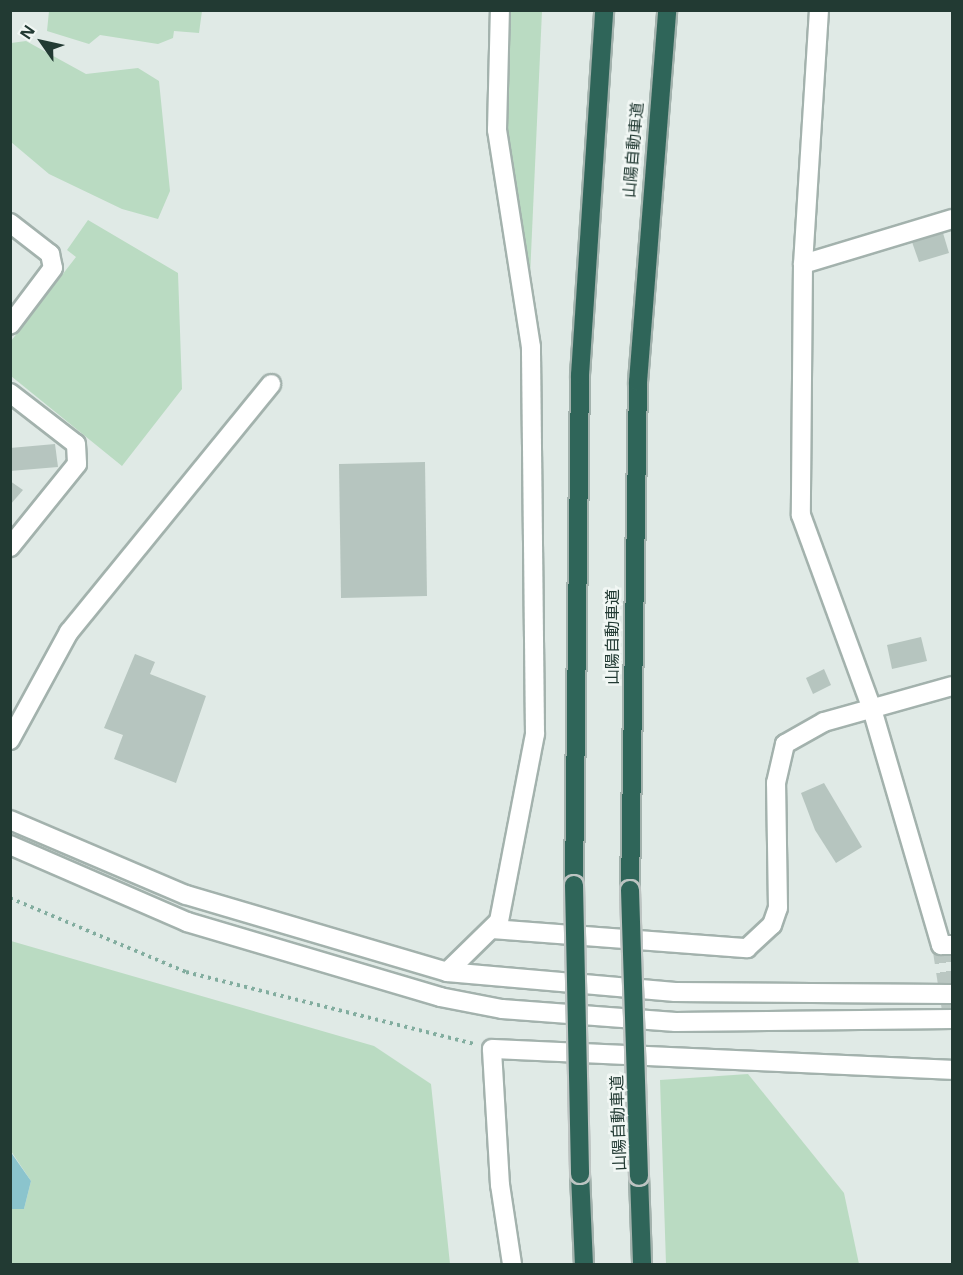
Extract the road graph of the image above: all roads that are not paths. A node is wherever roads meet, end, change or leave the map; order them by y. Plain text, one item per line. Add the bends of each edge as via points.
1 (500, 10) edge
2 (604, 10) edge
3 (667, 10) edge
4 (819, 10) edge
5 (952, 219) edge
6 (10, 223) edge
7 (803, 264) junction
8 (10, 325) edge
9 (271, 384) dead end
10 (10, 393) edge
11 (10, 547) edge
12 (952, 686) edge
13 (872, 709) junction
14 (10, 740) edge
15 (10, 820) edge
16 (10, 845) edge
17 (492, 929) junction
18 (952, 945) tunnel mouth
19 (447, 972) junction
20 (952, 994) edge
21 (952, 1019) edge
22 (952, 1070) edge
23 (512, 1264) edge
24 (584, 1264) edge
25 (642, 1264) edge

1 - 17 street via 497,130 531,347 535,734 499,921
2 - 24 highway, bridge via 580,375 574,885
3 - 25 highway, 山陽自動車道, bridge via 638,382 630,890
4 - 7 street
5 - 7 street
6 - 8 street via 50,254 53,268
7 - 13 street via 801,515
9 - 14 street via 69,632
10 - 11 street via 76,444 77,464
12 - 13 street
13 - 17 street via 824,722 785,744 777,772 778,909 772,925 747,948
13 - 18 street via 941,945
15 - 19 street via 186,895
16 - 21 street via 187,922 440,997 502,1009 676,1022
17 - 19 street
19 - 20 street via 675,992
22 - 23 street via 492,1048 500,1185

